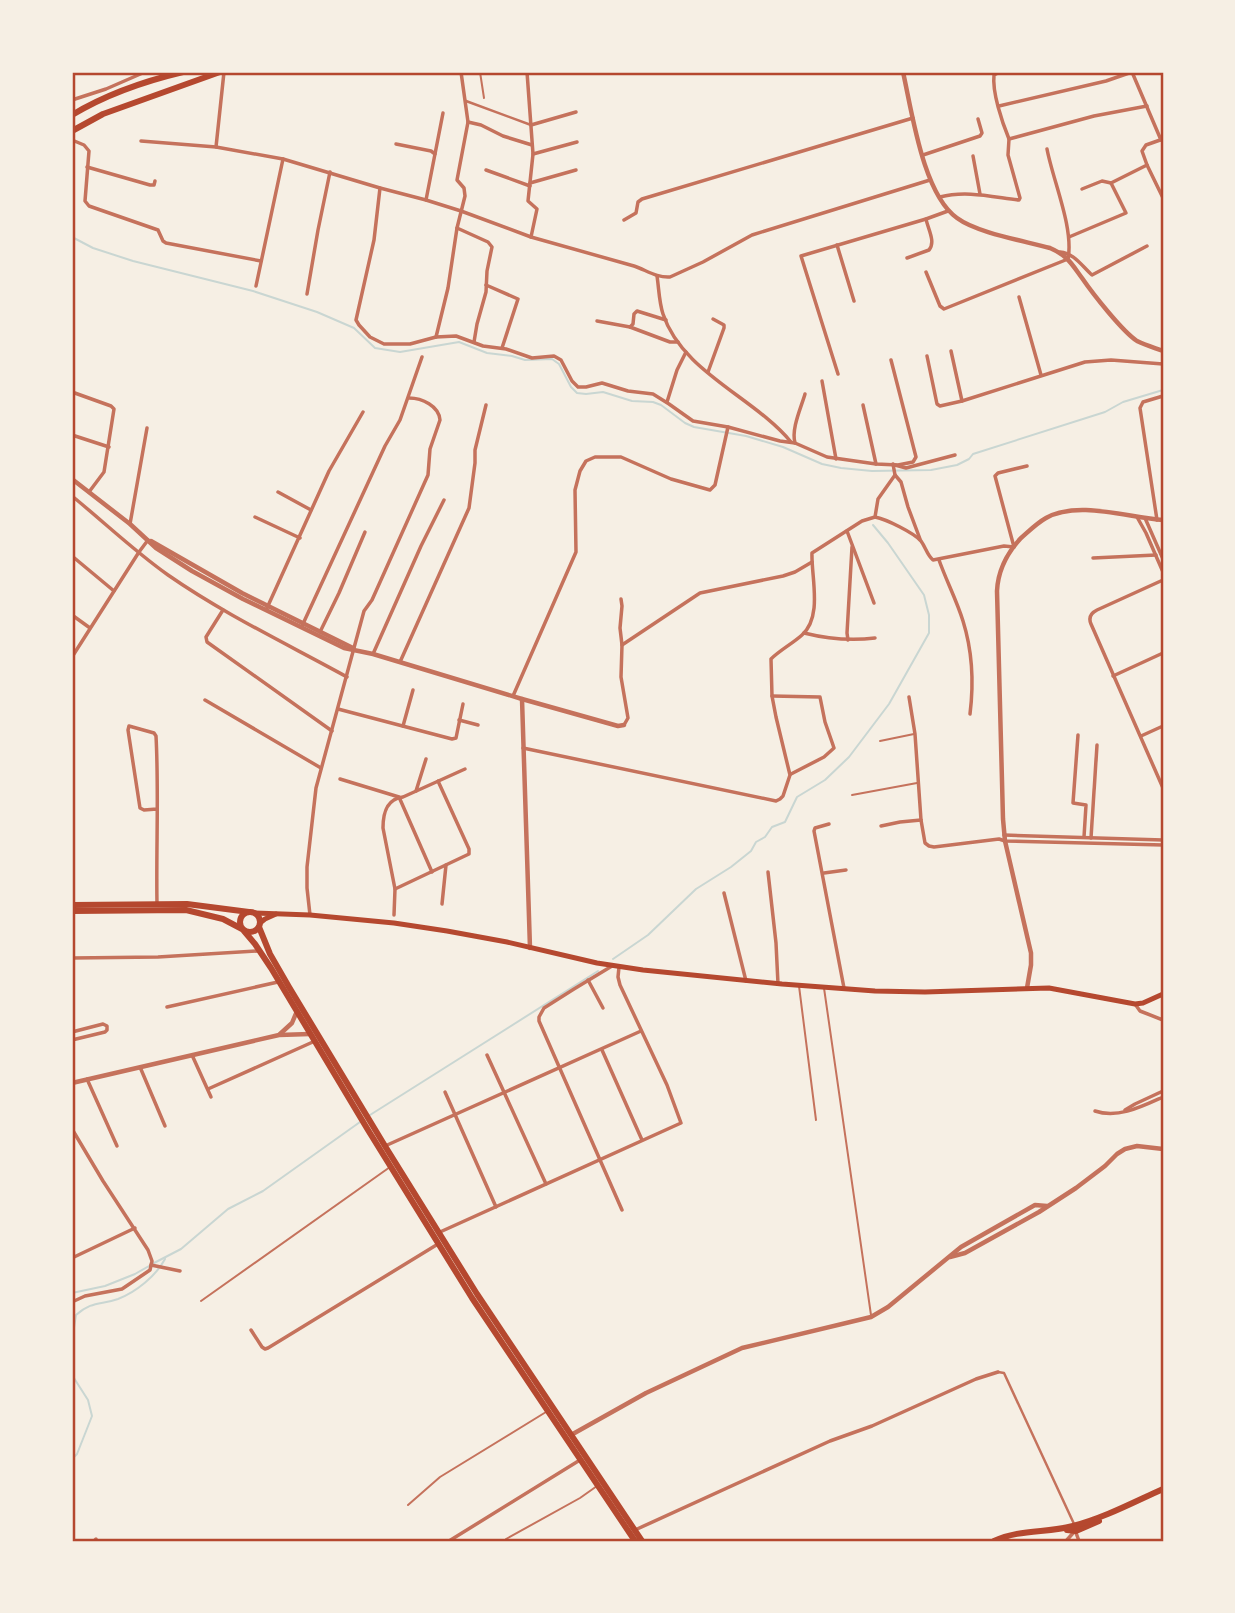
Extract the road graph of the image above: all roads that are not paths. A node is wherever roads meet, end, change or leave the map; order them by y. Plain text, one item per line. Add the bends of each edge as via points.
1 (145, 72) edge
2 (183, 72) edge
3 (222, 72) edge
4 (461, 72) edge
5 (480, 72) edge
6 (527, 72) edge
7 (904, 72) edge
8 (1000, 72) edge
9 (1132, 72) edge
10 (484, 98) dead end
11 (72, 100) edge
12 (466, 101) junction
13 (999, 106) junction
14 (1147, 106) junction
15 (576, 112) dead end
16 (443, 113) dead end
17 (72, 115) edge
18 (913, 118) junction
19 (978, 119) dead end
20 (468, 122) junction
21 (531, 125) junction
22 (72, 131) edge
23 (1009, 139) junction
24 (72, 140) edge
25 (1162, 140) edge
26 (141, 141) dead end
27 (577, 142) dead end
28 (396, 144) dead end
29 (533, 145) junction
30 (216, 147) junction
31 (1047, 149) dead end
32 (435, 154) junction
33 (533, 154) junction
34 (922, 156) junction
35 (973, 156) dead end
36 (283, 159) junction
37 (1147, 164) junction
38 (87, 167) junction
39 (486, 170) dead end
40 (576, 170) dead end
41 (330, 172) junction
42 (930, 180) junction
43 (155, 181) dead end
44 (1111, 183) junction
45 (530, 184) junction
46 (380, 188) junction
47 (1082, 188) dead end
48 (980, 194) junction
49 (938, 198) junction
50 (1163, 198) edge
51 (426, 200) junction
52 (461, 211) junction
53 (948, 211) junction
54 (926, 219) junction
55 (624, 220) dead end
56 (457, 228) junction
57 (531, 237) junction
58 (1069, 237) junction
59 (837, 245) junction
60 (1147, 246) dead end
61 (1068, 256) junction
62 (907, 258) dead end
63 (261, 261) junction
64 (926, 272) dead end
65 (657, 276) junction
66 (486, 285) junction
67 (256, 286) dead end
68 (307, 294) dead end
69 (1019, 297) dead end
70 (854, 301) dead end
71 (713, 319) dead end
72 (666, 320) junction
73 (597, 321) dead end
74 (630, 327) junction
75 (436, 337) junction
76 (474, 342) junction
77 (678, 342) junction
78 (502, 348) junction
79 (951, 351) dead end
80 (1163, 351) edge
81 (687, 352) junction
82 (927, 356) dead end
83 (422, 357) dead end
84 (891, 360) dead end
85 (1163, 365) edge
86 (708, 372) junction
87 (838, 374) dead end
88 (1041, 375) junction
89 (822, 381) dead end
90 (72, 392) edge
91 (805, 394) dead end
92 (1163, 396) edge
93 (408, 398) junction
94 (962, 401) junction
95 (667, 402) junction
96 (486, 405) dead end
97 (863, 405) dead end
98 (363, 412) dead end
99 (147, 428) dead end
100 (727, 430) junction
101 (72, 435) edge
102 (793, 442) junction
103 (109, 447) junction
104 (955, 455) dead end
105 (836, 459) junction
106 (876, 464) junction
107 (1027, 466) dead end
108 (894, 470) junction
109 (72, 479) edge
110 (89, 492) junction
111 (278, 492) dead end
112 (72, 496) edge
113 (443, 500) dead end
114 (311, 510) junction
115 (255, 517) dead end
116 (875, 517) junction
117 (1137, 517) junction
118 (1145, 518) junction
119 (1160, 520) edge
120 (130, 524) junction
121 (847, 531) junction
122 (365, 532) dead end
123 (300, 538) junction
124 (148, 540) junction
125 (921, 541) junction
126 (852, 547) junction
127 (1014, 547) junction
128 (139, 552) junction
129 (1156, 555) junction
130 (72, 556) edge
131 (1093, 558) dead end
132 (1163, 559) edge
133 (939, 560) junction
134 (812, 562) junction
135 (1163, 572) edge
136 (1163, 580) edge
137 (114, 591) junction
138 (621, 599) dead end
139 (874, 603) dead end
140 (267, 608) junction
141 (223, 610) junction
142 (72, 615) edge
143 (302, 626) junction
144 (90, 628) junction
145 (320, 632) junction
146 (804, 632) junction
147 (875, 638) dead end
148 (848, 640) junction
149 (622, 645) junction
150 (354, 649) junction
151 (1163, 653) edge
152 (373, 654) junction
153 (72, 657) edge
154 (400, 662) junction
155 (1113, 676) junction
156 (347, 678) junction
157 (413, 690) dead end
158 (513, 696) junction
159 (772, 696) junction
160 (909, 698) dead end
161 (522, 699) junction
162 (205, 700) dead end
163 (463, 704) dead end
164 (338, 709) junction
165 (970, 714) dead end
166 (460, 720) junction
167 (478, 724) dead end
168 (403, 726) junction
169 (624, 726) joint
170 (1163, 726) edge
171 (332, 731) junction
172 (915, 734) junction
173 (1078, 735) dead end
174 (1141, 736) junction
175 (880, 741) dead end
176 (1097, 745) dead end
177 (523, 748) junction
178 (426, 759) dead end
179 (321, 768) junction
180 (465, 769) dead end
181 (790, 775) junction
182 (340, 779) dead end
183 (438, 781) junction
184 (918, 782) junction
185 (1163, 788) edge
186 (416, 791) junction
187 (852, 794) dead end
188 (399, 797) junction
189 (157, 809) junction
190 (921, 820) junction
191 (829, 824) dead end
192 (881, 827) dead end
193 (1084, 837) junction
194 (1005, 838) junction
195 (1091, 838) junction
196 (1163, 843) edge
197 (446, 866) junction
198 (846, 870) dead end
199 (432, 872) junction
200 (768, 872) dead end
201 (823, 873) junction
202 (395, 889) junction
203 (724, 893) dead end
204 (157, 904) junction
205 (442, 904) dead end
206 (72, 905) edge
207 (72, 911) edge
208 (252, 912) junction
209 (289, 913) junction
210 (310, 915) junction
211 (394, 915) dead end
212 (260, 925) junction
213 (243, 930) junction
214 (530, 948) junction
215 (260, 951) junction
216 (72, 958) edge
217 (612, 966) junction
218 (620, 967) junction
219 (588, 980) junction
220 (746, 981) junction
221 (279, 982) junction
222 (778, 984) junction
223 (799, 986) junction
224 (824, 987) junction
225 (844, 988) junction
226 (1027, 988) junction
227 (1163, 994) edge
228 (1135, 1004) junction
229 (167, 1007) dead end
230 (603, 1009) dead end
231 (297, 1011) junction
232 (1163, 1020) edge
233 (642, 1030) junction
234 (279, 1035) junction
235 (72, 1036) edge
236 (313, 1038) junction
237 (602, 1049) junction
238 (192, 1055) junction
239 (487, 1055) dead end
240 (140, 1067) junction
241 (559, 1068) junction
242 (87, 1079) junction
243 (72, 1083) edge
244 (208, 1089) junction
245 (445, 1092) dead end
246 (504, 1093) junction
247 (1163, 1094) edge
248 (211, 1097) dead end
249 (1095, 1111) dead end
250 (360, 1112) junction
251 (455, 1115) junction
252 (816, 1120) dead end
253 (166, 1126) dead end
254 (72, 1129) edge
255 (77, 1138) junction
256 (642, 1140) junction
257 (72, 1141) edge
258 (117, 1146) dead end
259 (384, 1146) junction
260 (1163, 1149) edge
261 (600, 1160) junction
262 (390, 1167) junction
263 (546, 1184) junction
264 (496, 1207) junction
265 (622, 1210) dead end
266 (135, 1228) junction
267 (438, 1233) junction
268 (439, 1244) junction
269 (72, 1258) edge
270 (151, 1265) junction
271 (180, 1271) dead end
272 (201, 1301) dead end
273 (72, 1302) edge
274 (871, 1317) junction
275 (251, 1330) dead end
276 (998, 1372) joint
277 (548, 1412) junction
278 (571, 1436) junction
279 (580, 1460) junction
280 (598, 1485) junction
281 (1163, 1491) edge
282 (408, 1505) dead end
283 (1075, 1528) junction
284 (635, 1530) junction
285 (506, 1539) dead end
286 (449, 1541) edge
287 (635, 1541) edge
288 (642, 1541) edge
289 (994, 1541) edge
290 (1003, 1541) edge
291 (1066, 1541) edge
292 (1079, 1541) edge

1 - 11 street
2 - 17 main road
3 - 22 main road via 122,106
3 - 30 street
4 - 12 street
5 - 10 lane
6 - 21 street
7 - 18 street
8 - 13 street via 993,77
9 - 13 street
9 - 14 street
12 - 20 street
12 - 21 street
13 - 23 street
14 - 23 street
14 - 25 street
15 - 21 street
16 - 32 street
18 - 34 street
18 - 55 street via 642,199 636,213
19 - 34 street via 980,136
20 - 29 street
20 - 52 street via 457,179 465,190
21 - 29 street
23 - 48 street via 1008,155 1020,199
24 - 38 street via 88,149
25 - 37 street via 1143,149
26 - 30 street
27 - 33 street
28 - 32 street
29 - 33 street
30 - 36 street
31 - 58 street
32 - 51 street
33 - 45 street
34 - 42 street
35 - 48 street
36 - 41 street
36 - 63 street
37 - 44 street
37 - 50 street
38 - 43 street via 150,185
38 - 63 street via 85,201 89,206 156,230 169,244
39 - 45 street
40 - 45 street
41 - 46 street
41 - 68 street
42 - 49 street
42 - 65 street via 752,235 670,277
44 - 47 street via 1102,181
44 - 58 street via 1126,214
45 - 57 street via 528,201 537,209
46 - 51 street
46 - 75 street via 357,321 370,337 384,344
48 - 49 street
49 - 53 street
51 - 52 street
52 - 56 street
52 - 57 street
53 - 54 street
53 - 61 street via 964,223
54 - 59 street
54 - 62 street via 932,247
56 - 66 street via 491,245
56 - 75 street
57 - 65 street
58 - 61 street
59 - 70 street
59 - 87 street via 800,258
60 - 61 street via 1091,275
61 - 64 street via 944,309
61 - 80 street via 1126,332
63 - 67 street
65 - 72 street
66 - 76 street
66 - 78 street via 518,299
69 - 88 street
71 - 86 street via 724,328
72 - 74 street via 637,311
72 - 77 street
73 - 74 street
74 - 77 street
75 - 76 street via 458,336
76 - 78 street
77 - 81 street
78 - 95 street via 531,358 559,357 578,387 602,383 653,394
79 - 94 street
81 - 86 street
81 - 95 street
82 - 94 street via 938,405
83 - 93 street
84 - 108 street via 916,457
85 - 88 street via 1093,360
86 - 102 street
88 - 94 street
89 - 105 street
90 - 103 street via 113,407
91 - 102 street
92 - 119 street via 1140,407
93 - 143 street
93 - 150 street via 422,401 440,416 428,475 364,611
95 - 100 street via 693,421
96 - 154 street via 475,450 469,508
97 - 106 street
98 - 114 street
99 - 120 street
100 - 102 street
100 - 158 street via 710,490 621,457 586,461 575,490 576,552
101 - 103 street
102 - 105 street
103 - 110 street via 104,472
104 - 108 street
105 - 106 street
106 - 108 street
107 - 127 street via 995,476
108 - 116 street via 878,499
108 - 125 street
109 - 110 street
110 - 120 street
111 - 114 street
112 - 128 street
113 - 152 street
114 - 123 street
115 - 123 street
116 - 121 street
116 - 125 street
117 - 118 street
117 - 127 street via 1091,510 1058,513 1037,524
117 - 129 street
118 - 119 street
118 - 132 street
120 - 124 street
121 - 126 street
121 - 134 street via 814,551
122 - 145 street
123 - 140 street
124 - 128 street
124 - 140 street
125 - 133 street via 931,559
126 - 139 street
126 - 148 street
127 - 133 street
127 - 194 street via 999,573 997,591
128 - 137 street
128 - 141 street
129 - 131 street
129 - 135 street
130 - 137 street
133 - 165 street via 967,639 973,678
134 - 146 street via 814,601
134 - 149 street via 783,576 700,593
136 - 155 street via 1090,615
137 - 144 street
138 - 149 street
140 - 143 street
141 - 156 street
141 - 171 street via 206,637 209,644
142 - 144 street
143 - 145 street
143 - 150 street
144 - 153 street
145 - 150 street
146 - 148 street
146 - 159 street via 771,659
147 - 148 street
149 - 169 street via 621,677 628,714
150 - 152 street
150 - 156 street
151 - 155 street
152 - 154 street
154 - 158 street
155 - 174 street
156 - 164 street
157 - 168 street
158 - 161 street
159 - 181 street
159 - 181 street via 820,697 834,748
160 - 172 street
161 - 169 street
161 - 177 street
162 - 179 street
163 - 166 street
164 - 168 street
164 - 171 street
166 - 167 street
166 - 168 street via 454,739
170 - 174 street
171 - 179 street
172 - 175 lane
172 - 184 street
173 - 193 street via 1073,803 1086,804
174 - 185 street
176 - 195 street
177 - 181 street via 776,800 783,796
177 - 214 street
178 - 186 street
179 - 210 street via 307,867
180 - 183 street
182 - 188 street
183 - 186 street
183 - 197 street via 470,850
184 - 187 lane
184 - 190 street
186 - 188 street
188 - 199 street
188 - 202 street via 390,802 383,820
189 - 189 street via 156,735 129,726 140,807
189 - 204 street
190 - 192 street
190 - 194 street via 925,842 934,847
191 - 201 street via 814,829
193 - 194 street
193 - 195 street
194 - 196 street
194 - 226 street via 1031,953
195 - 196 street
197 - 199 street
197 - 205 street
198 - 201 street
199 - 202 street
200 - 222 street
201 - 225 street
202 - 211 street
203 - 220 street
204 - 206 main road
204 - 208 main road
207 - 213 main road via 186,910 223,919
208 - 209 main road
208 - 212 main road
208 - 213 main road via 243,914
209 - 210 main road
209 - 212 main road via 270,916
210 - 214 main road via 407,925
212 - 213 main road via 252,932
212 - 250 main road via 270,954
213 - 215 main road
214 - 217 main road
215 - 216 street
215 - 221 main road
217 - 218 main road
217 - 219 street
218 - 220 main road
218 - 233 street via 620,985
219 - 230 street
219 - 241 street via 544,1008 539,1017
220 - 222 main road
221 - 229 street
221 - 231 main road
222 - 223 main road
223 - 224 main road
223 - 252 lane
224 - 225 main road
224 - 274 lane
225 - 226 main road via 925,992
226 - 228 main road
227 - 228 main road
228 - 232 street via 1140,1012
231 - 234 street
231 - 236 main road
233 - 237 street
233 - 256 street via 681,1123
234 - 236 street
234 - 238 street
235 - 235 street via 105,1032 107,1030 103,1024
236 - 244 street
236 - 250 main road
237 - 241 street
237 - 256 street
238 - 240 street
238 - 244 street
239 - 246 street
240 - 242 street
240 - 253 street
241 - 246 street
241 - 261 street
242 - 243 street
242 - 258 street
244 - 248 street
245 - 251 street
246 - 251 street
246 - 263 street
247 - 249 street via 1124,1111
250 - 259 main road
250 - 262 main road
251 - 259 street
251 - 264 street
254 - 255 street
255 - 257 street
255 - 266 street
256 - 261 street
259 - 267 main road
260 - 274 street via 1137,1146 1116,1154 1047,1206 1035,1206 961,1247
261 - 263 street
261 - 265 street
262 - 268 main road
262 - 272 lane
263 - 264 street
264 - 267 street
266 - 269 street
266 - 270 street
267 - 278 main road
268 - 275 street via 268,1348 263,1349
268 - 277 main road
270 - 271 street
270 - 273 street via 149,1272 122,1290
274 - 278 street via 742,1348 646,1393
276 - 283 street via 1004,1373
276 - 284 street via 830,1441
277 - 279 main road
277 - 282 lane via 440,1477
278 - 284 main road
279 - 280 main road
279 - 286 street
280 - 285 lane
280 - 287 main road
281 - 283 main road
283 - 289 main road via 1015,1533
283 - 290 main road
283 - 291 street
283 - 292 street
284 - 288 main road

